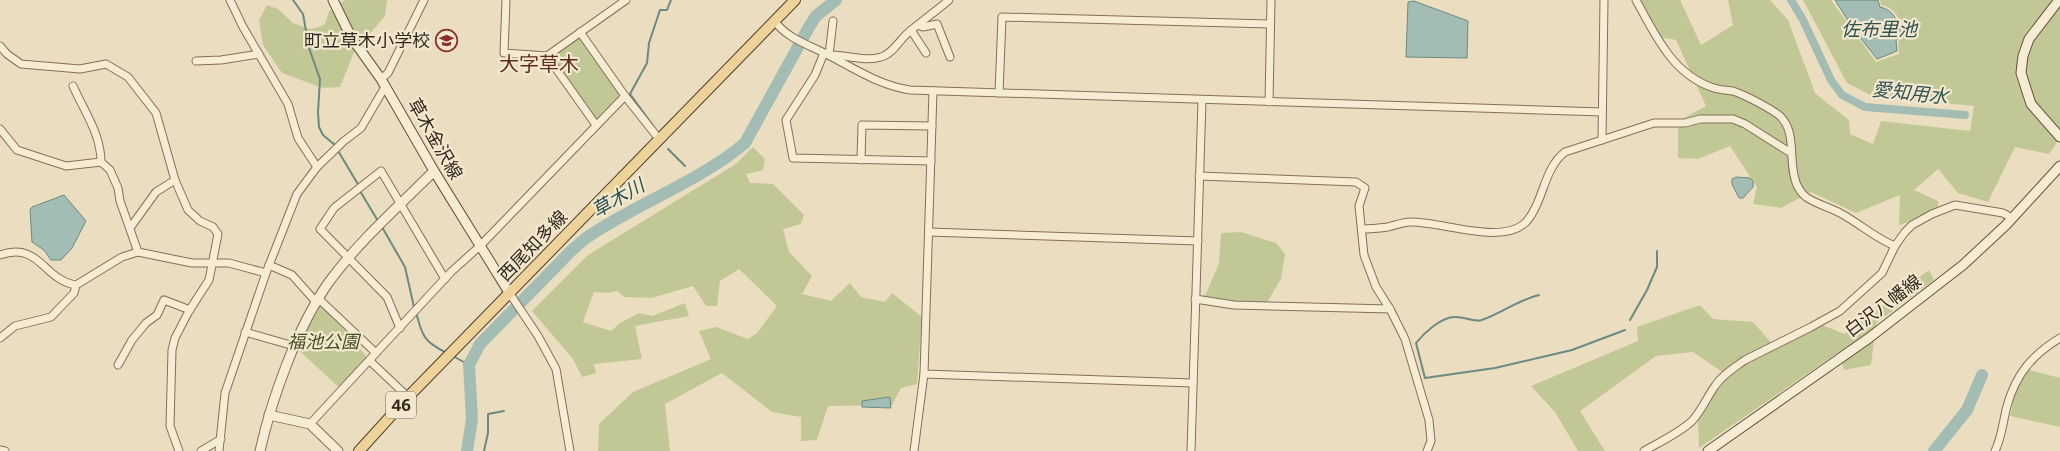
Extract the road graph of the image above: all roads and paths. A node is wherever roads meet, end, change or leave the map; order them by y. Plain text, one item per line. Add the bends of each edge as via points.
1 (230, 0) edge
2 (333, 0) edge
3 (424, 0) edge
4 (506, 0) edge
5 (626, 0) edge
6 (795, 0) edge
7 (949, 0) edge
8 (1271, 0) edge
9 (1604, 0) edge
10 (1636, 0) edge
11 (2059, 0) edge
12 (774, 20) junction
13 (833, 21) dead end
14 (1270, 24) junction
15 (914, 28) junction
16 (580, 32) junction
17 (0, 46) edge
18 (926, 53) dead end
19 (259, 54) junction
20 (828, 54) junction
21 (547, 56) junction
22 (950, 57) dead end
23 (196, 61) dead end
24 (383, 83) junction
25 (72, 86) dead end
26 (933, 91) junction
27 (999, 93) junction
28 (625, 96) junction
29 (1202, 100) junction
30 (1269, 102) junction
31 (1602, 112) junction
32 (596, 125) junction
33 (932, 126) junction
34 (0, 129) edge
35 (659, 138) junction
36 (2060, 138) edge
37 (1602, 140) junction
38 (1791, 153) junction
39 (861, 160) junction
40 (931, 161) junction
41 (101, 162) junction
42 (2060, 166) edge
43 (317, 167) junction
44 (434, 171) junction
45 (1199, 176) junction
46 (175, 180) junction
47 (401, 204) junction
48 (2012, 218) junction
49 (130, 228) junction
50 (1362, 229) junction
51 (928, 232) junction
52 (1198, 241) junction
53 (481, 245) junction
54 (1895, 246) junction
55 (138, 252) junction
56 (0, 255) edge
57 (349, 258) junction
58 (213, 263) junction
59 (269, 265) junction
60 (266, 273) junction
61 (445, 279) junction
62 (76, 285) junction
63 (512, 298) junction
64 (1195, 299) junction
65 (318, 301) junction
66 (1390, 309) junction
67 (190, 310) junction
68 (400, 328) junction
69 (245, 332) junction
70 (0, 338) edge
71 (2060, 338) edge
72 (294, 346) junction
73 (376, 353) junction
74 (370, 361) junction
75 (118, 365) dead end
76 (924, 374) junction
77 (1193, 383) junction
78 (408, 397) junction
79 (269, 415) junction
80 (310, 424) junction
81 (221, 439) junction
82 (1720, 449) edge
83 (0, 450) edge
84 (5, 451) edge
85 (179, 451) edge
86 (201, 451) edge
87 (219, 451) edge
88 (260, 451) edge
89 (338, 451) edge
90 (359, 451) edge
91 (570, 451) edge
92 (914, 451) edge
93 (1191, 451) edge
94 (1427, 451) edge
95 (1644, 451) edge
96 (1708, 451) edge
97 (1994, 451) edge

1 - 19 street
2 - 24 main road, 草木金沢線 via 351,36
3 - 24 street
4 - 21 street via 504,53
5 - 16 street
6 - 12 main road, 西尾知多線 / 46
7 - 15 street
8 - 14 street
9 - 31 street
10 - 38 street via 1680,69 1703,84 1732,92 1780,116 1787,126
11 - 36 main road via 2029,39 2021,73 2031,104
12 - 20 street via 792,36
12 - 35 main road, 西尾知多線 / 46
13 - 20 street
14 - 27 street via 1002,17
14 - 30 street
15 - 18 street
15 - 20 street via 882,57 872,59
15 - 22 street via 937,24
16 - 21 street
16 - 28 street
17 - 46 street via 21,64 80,70 102,64 124,73 156,113
19 - 23 street
19 - 43 street via 288,104 298,138
20 - 26 street via 896,88
20 - 39 street via 786,120 793,158
21 - 32 street
24 - 43 street via 361,128
24 - 44 main road, 草木金沢線
25 - 41 street via 95,130
26 - 27 street
26 - 33 street
27 - 29 street
28 - 32 street
28 - 35 street
29 - 30 street
29 - 45 street
30 - 31 street
31 - 37 street
32 - 53 street
33 - 39 street via 862,124
33 - 40 street
34 - 41 street via 17,150 68,166
35 - 63 main road, 西尾知多線 / 46
37 - 38 street via 1654,123 1733,119
37 - 50 street via 1572,148 1560,156 1530,217 1509,231 1481,231 1410,222
38 - 54 street via 1794,178 1804,195
39 - 40 street
40 - 51 street
41 - 49 street via 110,170 118,188
42 - 48 main road, 白沢八幡線
43 - 59 street via 296,194
44 - 47 main road
44 - 53 main road, 草木金沢線
45 - 50 street via 1356,182 1365,188 1360,206
45 - 52 street
46 - 49 street via 156,192
46 - 58 street via 188,210 218,234
47 - 57 main road
47 - 57 street via 381,171 334,208 320,229
47 - 61 street
48 - 54 street via 2003,213 1955,205 1912,225
48 - 82 main road, 白沢八幡線 via 1963,265
49 - 55 street
50 - 66 street via 1366,265
51 - 52 street
51 - 76 street
52 - 64 street
53 - 61 street
53 - 63 main road, 草木金沢線
54 - 95 street via 1882,273 1852,302 1820,323 1733,368 1722,377 1691,422
55 - 58 street via 192,263
55 - 62 street via 122,257
56 - 62 street via 24,252 62,280
57 - 65 main road
57 - 68 street via 387,297
58 - 60 street via 229,262
58 - 67 street via 209,280
59 - 60 street
59 - 65 street via 292,276
60 - 69 street
61 - 68 street
62 - 70 street via 74,293 51,317 15,326
63 - 78 main road, 西尾知多線 / 46
63 - 91 street via 556,369
64 - 66 street via 1234,305
64 - 77 street
65 - 72 main road
65 - 73 street
66 - 94 street via 1405,339 1430,420 1431,441
67 - 75 street via 164,300 157,315 146,322 132,340
67 - 85 street via 172,350 170,426
68 - 73 street
69 - 72 street
69 - 81 street via 225,393
71 - 97 street via 2024,367 2008,404
72 - 79 main road
73 - 74 street
74 - 78 street
74 - 80 street
76 - 77 street
76 - 92 street
77 - 93 street
78 - 90 main road, 西尾知多線 / 46
79 - 80 main road
79 - 88 main road
80 - 89 main road
81 - 86 street
81 - 87 street
82 - 96 main road, 白沢八幡線
83 - 84 street

